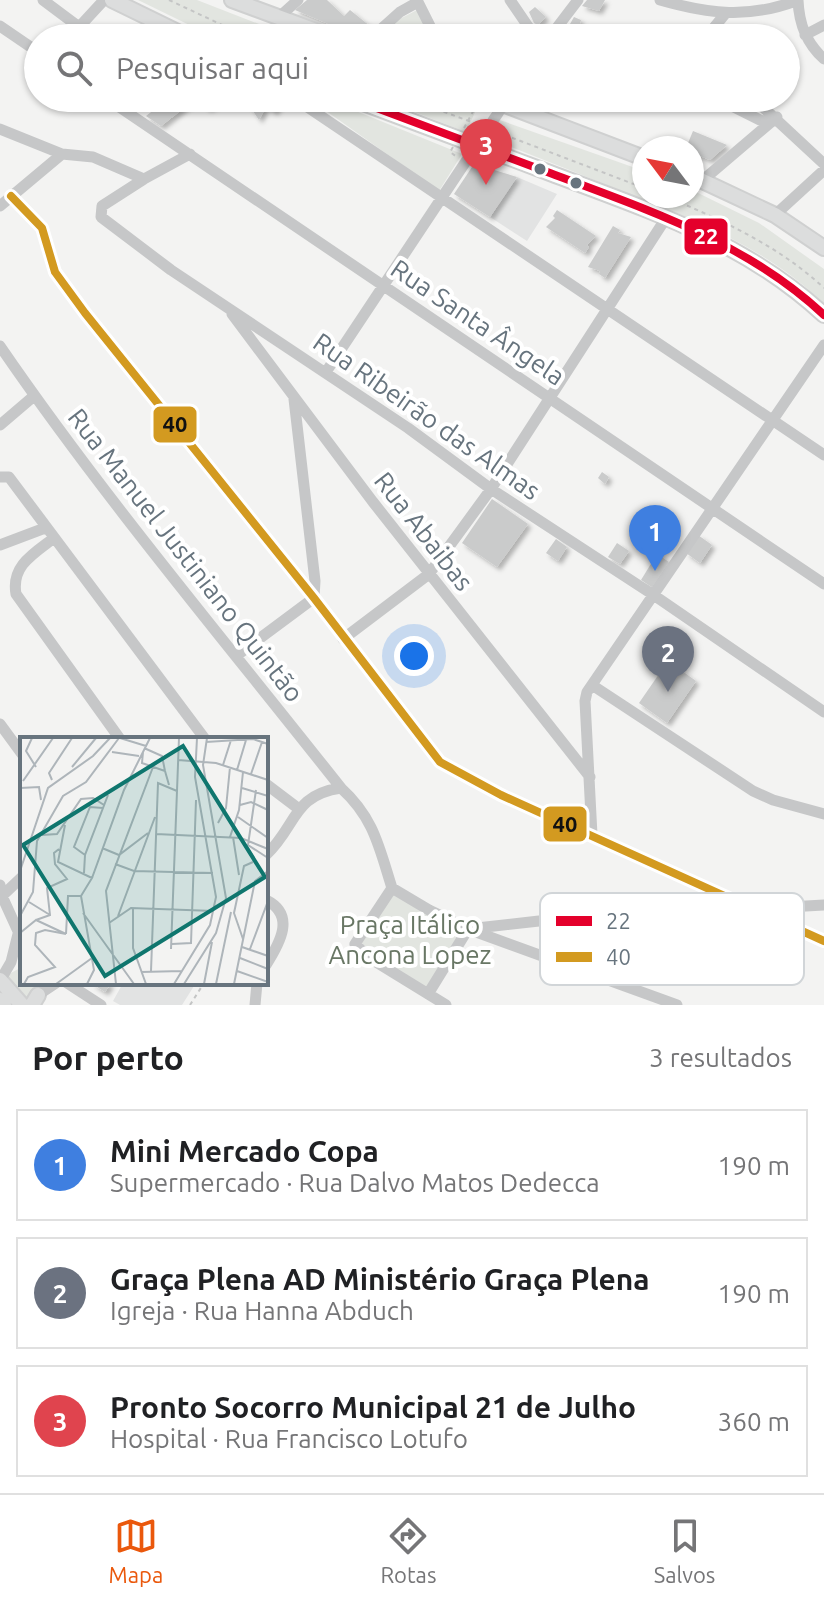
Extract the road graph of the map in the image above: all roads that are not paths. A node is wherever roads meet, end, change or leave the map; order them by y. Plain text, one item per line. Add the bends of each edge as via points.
1 (43, 0) edge
2 (104, 0) edge
3 (112, 0) edge
4 (232, 0) edge
5 (298, 0) edge
6 (510, 0) edge
7 (578, 0) edge
8 (660, 0) edge
9 (798, 0) edge
10 (418, 1) edge
11 (246, 3) edge
12 (725, 14) junction
13 (278, 18) junction
14 (75, 24) edge
15 (82, 24) edge
16 (153, 24) edge
17 (295, 24) edge
18 (387, 24) edge
19 (429, 24) edge
20 (526, 24) edge
21 (559, 24) edge
22 (717, 24) edge
23 (824, 25) edge
24 (2, 32) edge
25 (805, 35) junction
26 (24, 44) edge
27 (824, 59) edge
28 (127, 112) edge
29 (315, 112) edge
30 (387, 112) edge
31 (498, 112) edge
32 (533, 112) edge
33 (750, 112) edge
34 (765, 112) edge
35 (772, 121) junction
36 (0, 129) edge
37 (475, 145) junction
38 (632, 153) edge
39 (62, 154) junction
40 (190, 154) junction
41 (824, 167) edge
42 (704, 173) edge
43 (144, 179) junction
44 (704, 181) edge
45 (11, 196) junction
46 (442, 197) junction
47 (0, 206) edge
48 (775, 215) junction
49 (666, 218) junction
50 (824, 248) edge
51 (384, 285) junction
52 (227, 308) junction
53 (608, 308) junction
54 (824, 315) edge
55 (824, 345) edge
56 (0, 346) edge
57 (326, 372) junction
58 (34, 396) junction
59 (294, 398) junction
60 (550, 398) junction
61 (775, 420) junction
62 (0, 425) edge
63 (824, 455) edge
64 (4, 477) edge
65 (491, 489) junction
66 (714, 507) junction
67 (45, 528) junction
68 (54, 538) junction
69 (0, 545) edge
70 (429, 574) junction
71 (824, 584) edge
72 (655, 596) junction
73 (314, 598) junction
74 (343, 639) junction
75 (236, 656) junction
76 (592, 685) junction
77 (824, 712) edge
78 (0, 724) edge
79 (119, 737) edge
80 (203, 737) edge
81 (20, 751) edge
82 (590, 777) junction
83 (268, 786) edge
84 (341, 788) junction
85 (299, 809) junction
86 (824, 814) edge
87 (592, 835) junction
88 (268, 852) edge
89 (20, 878) edge
90 (392, 888) junction
91 (711, 889) junction
92 (1, 890) edge
93 (713, 893) edge
94 (719, 893) edge
95 (268, 901) edge
96 (824, 905) edge
97 (804, 907) edge
98 (540, 921) edge
99 (468, 929) junction
100 (804, 932) edge
101 (20, 937) edge
102 (824, 941) edge
103 (540, 955) edge
104 (268, 961) edge
105 (20, 968) edge
106 (1, 978) edge
107 (70, 985) edge
108 (257, 985) edge
109 (622, 985) edge
110 (428, 994) junction
111 (22, 1005) edge
112 (101, 1005) edge
113 (255, 1005) edge
114 (446, 1005) edge
115 (677, 1005) edge

1 - 14 street
2 - 15 street
3 - 16 main road
4 - 11 main road
5 - 13 street
6 - 20 street
7 - 21 street
8 - 12 street
9 - 12 street
9 - 25 street
10 - 18 street
10 - 19 street
11 - 13 main road
12 - 22 street
13 - 17 main road
23 - 25 street
24 - 26 street
25 - 27 street
28 - 40 street, Rua Santa Ângela
29 - 46 street
30 - 37 main road
31 - 37 street
32 - 38 main road
33 - 35 street
34 - 35 street
35 - 41 street
35 - 42 street
36 - 39 street
37 - 46 street
37 - 49 main road
39 - 43 street via 93,157
39 - 45 street
40 - 43 street, Rua Ribeirão das Almas
40 - 51 street, Rua Santa Ângela
41 - 48 street
43 - 52 street, Rua Ribeirão das Almas via 102,206 101,217
44 - 48 main road
45 - 47 street
45 - 73 street via 42,228 51,264 78,303
46 - 51 street
46 - 53 street
48 - 50 main road
49 - 53 street
49 - 54 main road via 747,256
51 - 57 street
51 - 60 street, Rua Santa Ângela
52 - 57 street, Rua Ribeirão das Almas
52 - 59 street, Rua Abaibas
53 - 60 street
53 - 61 street
55 - 61 street
56 - 58 street, Rua Manuel Justiniano Quintão
57 - 65 street, Rua Ribeirão das Almas
58 - 62 street
58 - 75 street, Rua Manuel Justiniano Quintão
59 - 70 street, Rua Abaibas
59 - 73 street
60 - 65 street
60 - 66 street, Rua Santa Ângela
61 - 63 street
61 - 66 street
64 - 67 street
65 - 70 street
65 - 72 street, Rua Ribeirão das Almas
66 - 71 street, Rua Santa Ângela
66 - 72 street
67 - 68 street
67 - 69 street
68 - 79 street via 22,564 16,573 16,594
68 - 80 street
70 - 74 street
70 - 82 street, Rua Abaibas
72 - 76 street
72 - 77 street, Rua Ribeirão das Almas
73 - 74 street
73 - 75 street
74 - 87 street via 445,766
75 - 84 street, Rua Manuel Justiniano Quintão
76 - 82 street via 585,701
76 - 86 street via 753,791
78 - 81 street
82 - 87 street
83 - 85 street
84 - 85 street via 314,795
84 - 90 street, Rua Manuel Justiniano Quintão via 369,819
85 - 88 street
87 - 91 street
89 - 92 street
90 - 99 street
90 - 110 street via 355,944
91 - 93 street
91 - 94 street
92 - 101 street
95 - 104 street via 284,925
96 - 97 street
98 - 99 street
99 - 103 street
99 - 110 street
100 - 102 street
101 - 106 street
105 - 106 street
106 - 111 main road
107 - 112 street
108 - 113 street
109 - 115 street
110 - 114 street

